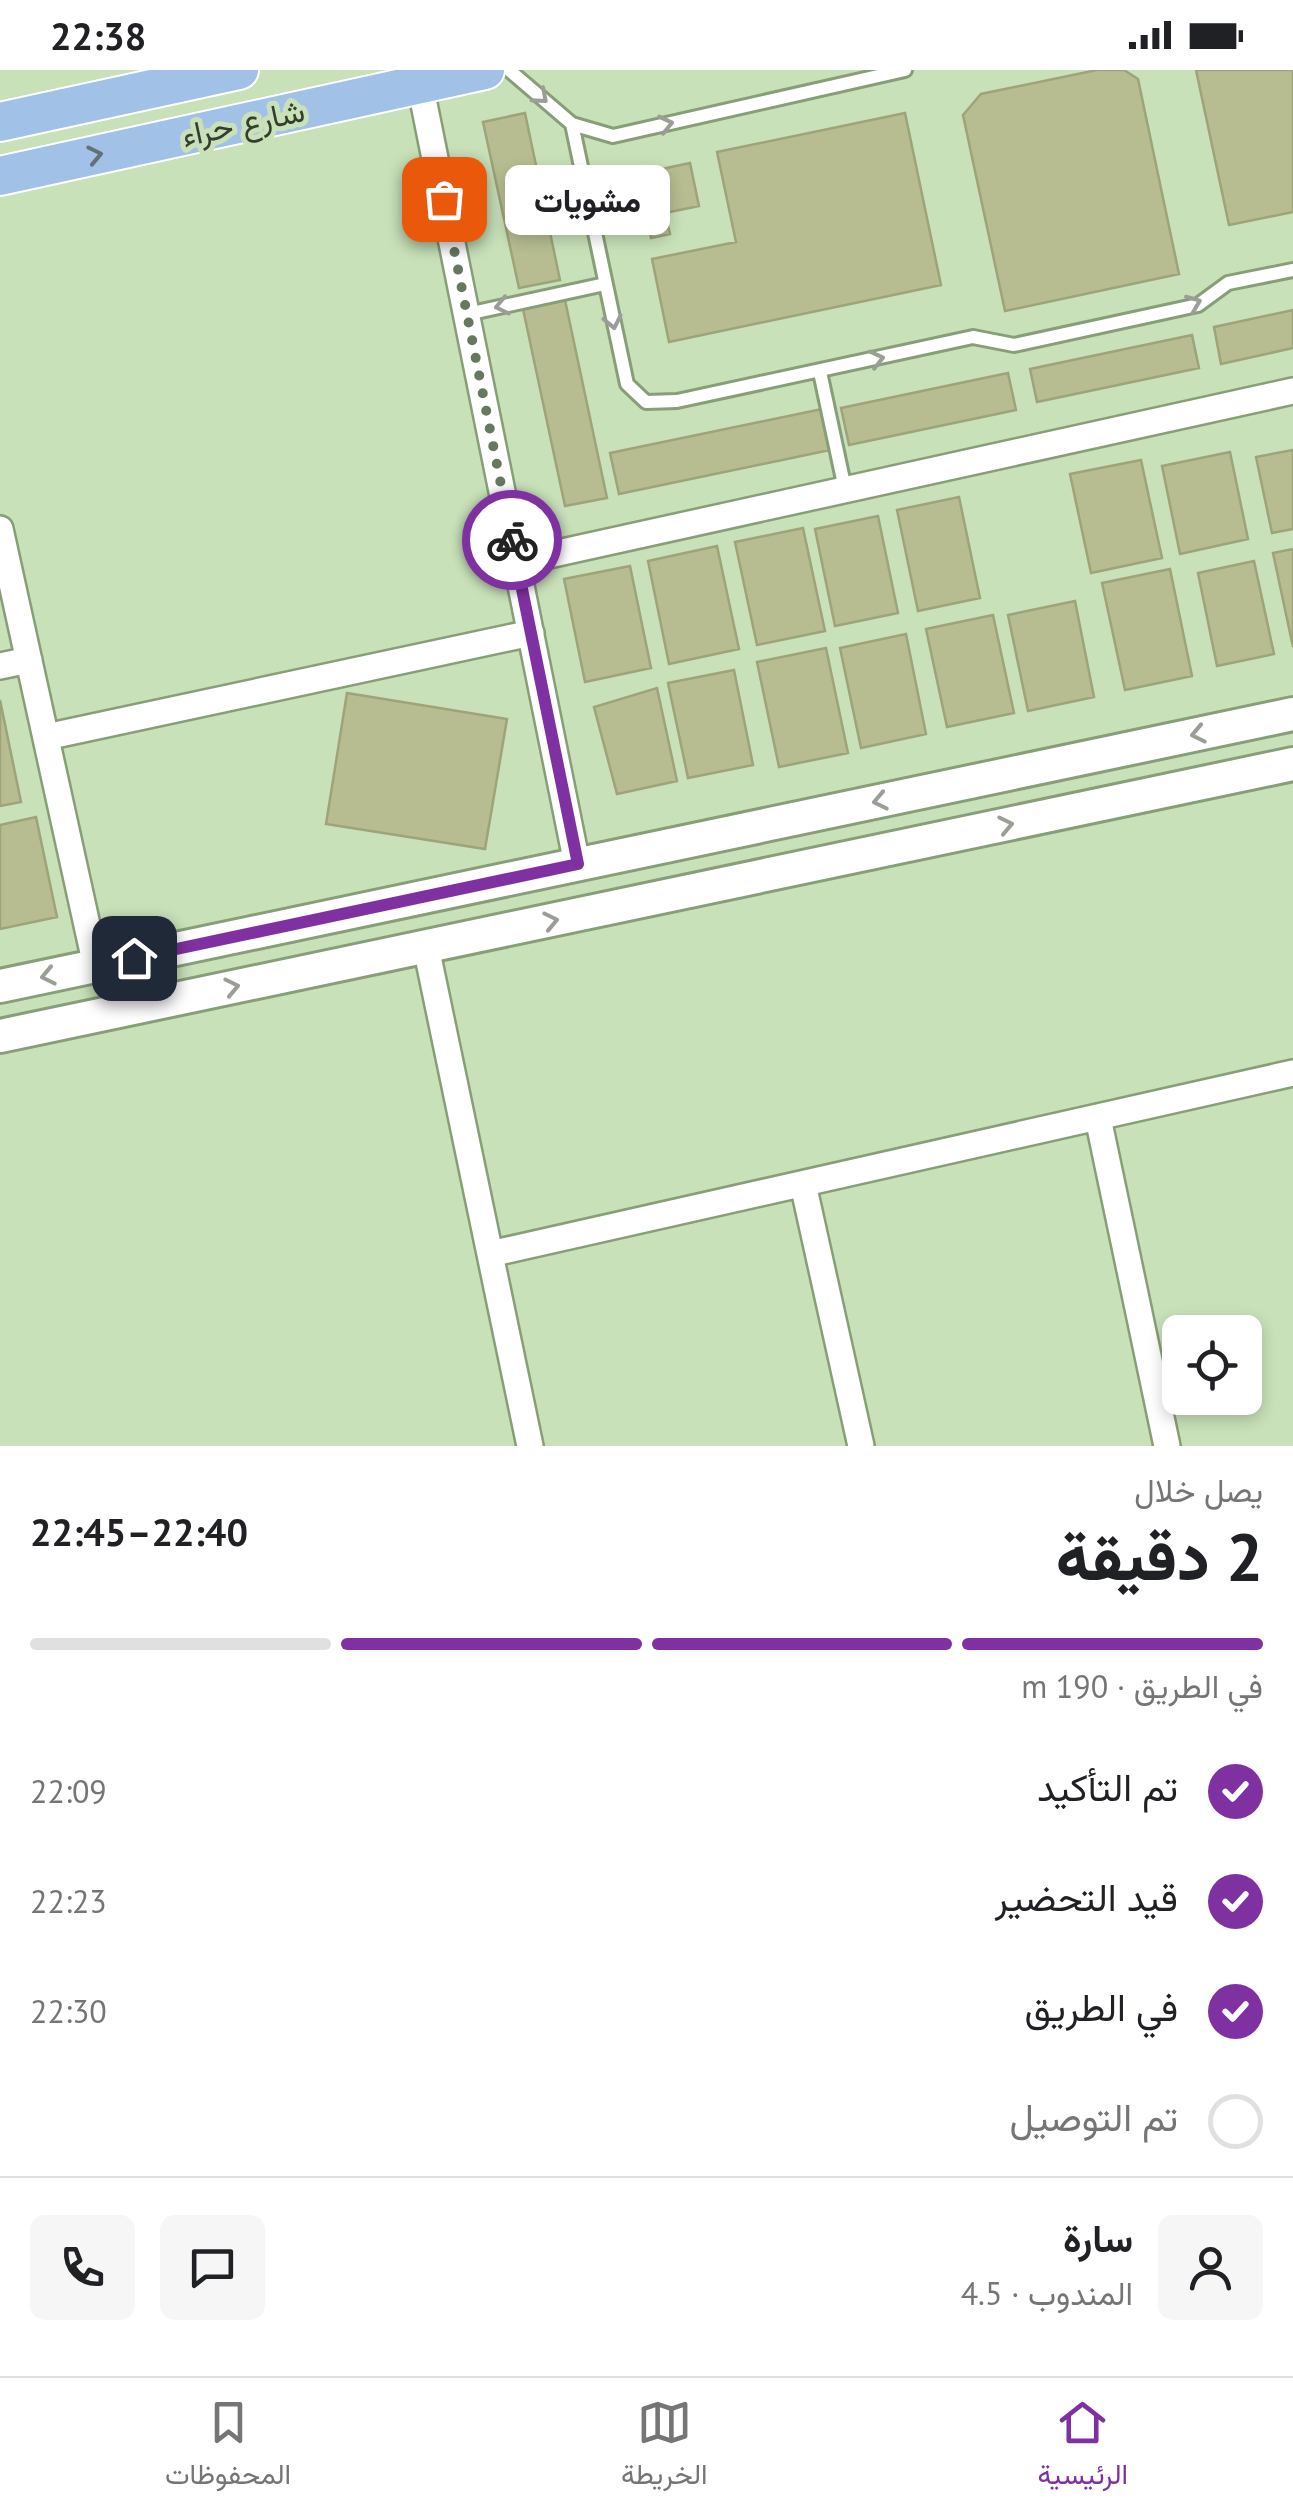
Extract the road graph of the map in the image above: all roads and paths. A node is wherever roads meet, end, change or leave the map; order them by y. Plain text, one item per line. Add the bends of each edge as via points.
1 (239, 70) edge
2 (485, 70) edge
3 (509, 70) edge
4 (905, 70) edge
5 (420, 84) junction
6 (0, 122) edge
7 (572, 124) junction
8 (0, 176) edge
9 (1293, 270) edge
10 (605, 284) junction
11 (466, 314) junction
12 (820, 372) junction
13 (1293, 392) edge
14 (846, 489) junction
15 (0, 529) edge
16 (517, 562) junction
17 (531, 633) junction
18 (29, 660) junction
19 (0, 666) edge
20 (1293, 714) edge
21 (46, 737) junction
22 (1293, 764) edge
23 (578, 864) junction
24 (426, 947) junction
25 (96, 966) junction
26 (0, 986) edge
27 (0, 1036) edge
28 (1293, 1073) edge
29 (1098, 1118) junction
30 (803, 1184) junction
31 (490, 1254) junction
32 (530, 1446) edge
33 (861, 1446) edge
34 (1167, 1446) edge

1 - 6 main road, شارع حراء
2 - 5 main road, شارع حراء
3 -> 7 lane
7 -> 4 lane via 613,136
8 -> 5 main road, شارع حراء
5 - 11 street
7 - 10 lane
12 -> 9 lane via 973,337 1014,345 1198,304 1228,283
10 -> 11 lane
10 -> 12 lane via 626,384 646,402
11 - 16 street
12 - 14 lane
13 - 14 street
14 - 16 street
15 - 18 street
16 - 17 street
17 - 21 street
17 - 23 street
18 - 19 street
18 - 21 street
20 -> 23 street
21 - 25 street
24 -> 22 street
23 - 25 street
27 -> 24 street
24 - 31 street
25 -> 26 street
28 - 29 street
29 - 30 street
29 - 34 street
30 - 31 street
30 - 33 street
31 - 32 street

